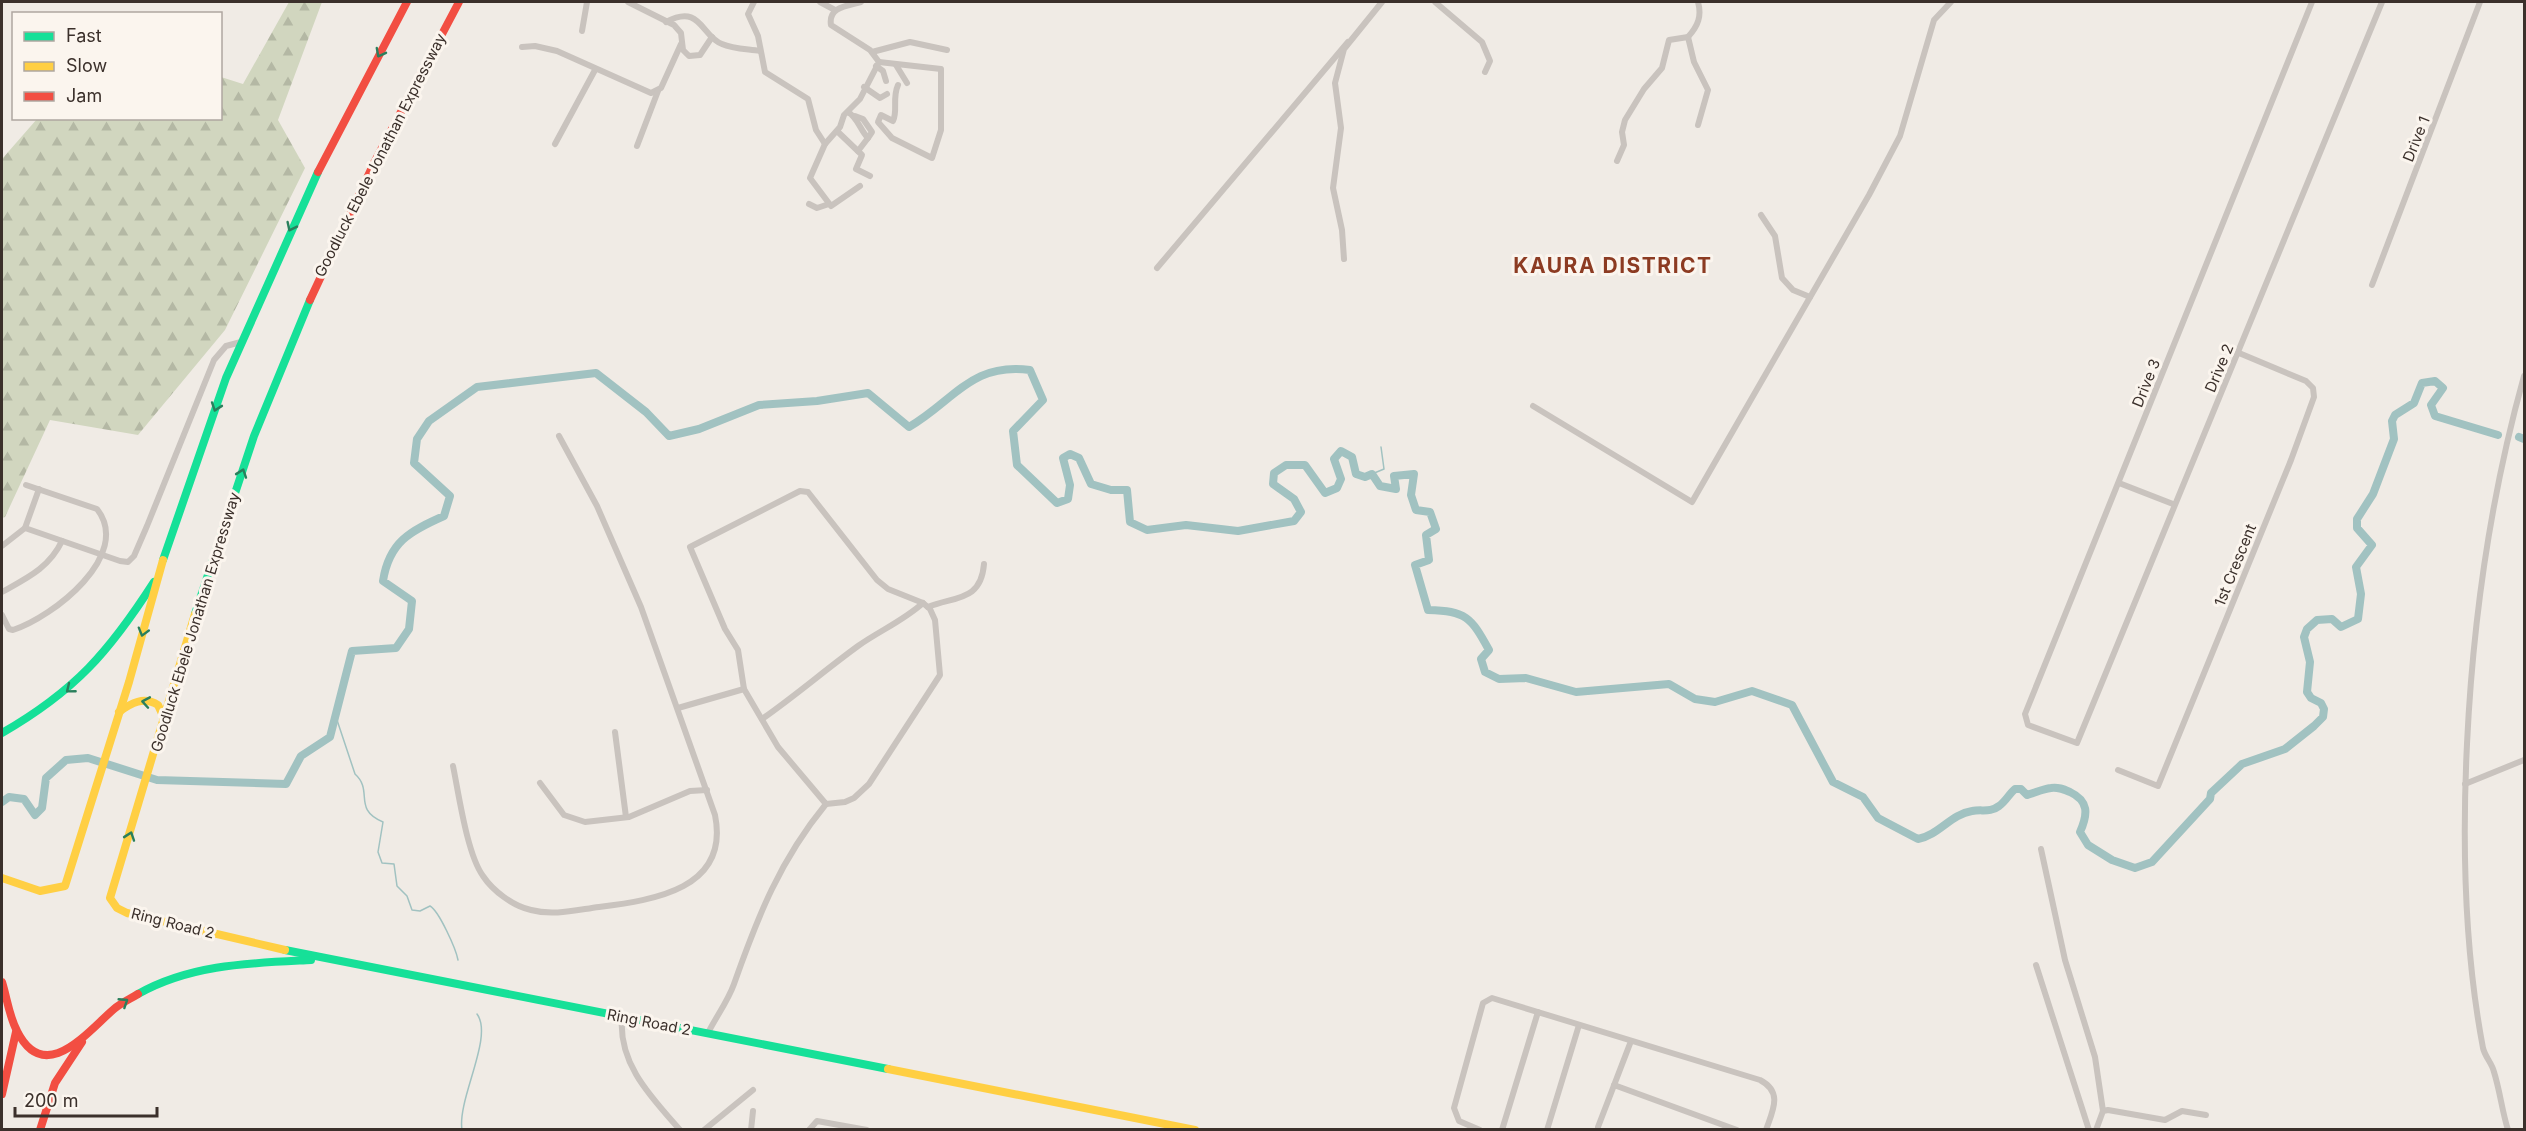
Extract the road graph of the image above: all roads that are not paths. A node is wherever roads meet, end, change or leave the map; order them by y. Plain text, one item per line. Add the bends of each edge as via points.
1 (407, 2) edge
2 (459, 2) edge
3 (587, 2) edge
4 (628, 2) edge
5 (754, 2) edge
6 (820, 2) edge
7 (861, 2) edge
8 (1382, 2) edge
9 (1435, 2) edge
10 (1698, 2) edge
11 (1951, 2) edge
12 (2312, 2) edge
13 (2382, 2) edge
14 (2480, 2) edge
15 (835, 10) junction
16 (666, 22) junction
17 (582, 31) dead end
18 (1688, 37) junction
19 (712, 38) junction
20 (1348, 42) junction
21 (681, 44) junction
22 (522, 47) dead end
23 (947, 50) dead end
24 (760, 51) junction
25 (872, 52) junction
26 (877, 64) junction
27 (896, 65) junction
28 (595, 70) junction
29 (1485, 72) dead end
30 (886, 81) dead end
31 (907, 83) dead end
32 (898, 85) dead end
33 (864, 87) junction
34 (658, 91) junction
35 (887, 94) dead end
36 (848, 112) junction
37 (1698, 125) dead end
38 (837, 131) junction
39 (555, 144) dead end
40 (825, 144) junction
41 (637, 146) dead end
42 (858, 151) junction
43 (1617, 161) dead end
44 (870, 176) dead end
45 (860, 186) dead end
46 (809, 204) dead end
47 (830, 205) junction
48 (828, 214) dead end
49 (1761, 215) dead end
50 (1344, 259) dead end
51 (1157, 268) dead end
52 (2372, 285) dead end
53 (1810, 297) junction
54 (241, 342) junction
55 (2239, 353) junction
56 (2524, 376) edge
57 (1533, 406) dead end
58 (559, 436) dead end
59 (2119, 483) junction
60 (26, 485) dead end
61 (39, 489) junction
62 (2173, 504) junction
63 (25, 528) junction
64 (62, 541) junction
65 (2, 546) edge
66 (101, 554) junction
67 (984, 564) dead end
68 (157, 578) junction
69 (2, 592) edge
70 (926, 605) junction
71 (2, 615) edge
72 (744, 688) junction
73 (678, 708) junction
74 (119, 713) junction
75 (762, 719) junction
76 (165, 722) junction
77 (615, 732) dead end
78 (2, 733) edge
79 (2077, 743) joint
80 (2524, 759) edge
81 (453, 766) dead end
82 (2118, 770) dead end
83 (540, 783) dead end
84 (2465, 784) junction
85 (706, 790) junction
86 (826, 804) junction
87 (626, 818) junction
88 (2041, 849) dead end
89 (2, 878) edge
90 (111, 894) joint
91 (258, 945) junction
92 (322, 959) junction
93 (251, 963) junction
94 (2036, 965) dead end
95 (2, 982) edge
96 (1538, 1012) junction
97 (6, 1013) edge
98 (622, 1017) junction
99 (1579, 1025) junction
100 (16, 1032) junction
101 (708, 1033) junction
102 (1631, 1041) junction
103 (82, 1042) junction
104 (1614, 1085) junction
105 (753, 1090) dead end
106 (2, 1094) edge
107 (753, 1111) dead end
108 (2103, 1111) junction
109 (2206, 1115) dead end
110 (864, 1129) edge
111 (1600, 1129) edge
112 (40, 1130) edge
113 (680, 1130) edge
114 (704, 1130) edge
115 (751, 1130) edge
116 (809, 1130) edge
117 (1195, 1130) edge
118 (1480, 1130) edge
119 (1502, 1130) edge
120 (1547, 1130) edge
121 (1737, 1130) edge
122 (1766, 1130) edge
123 (2089, 1130) edge
124 (2096, 1130) edge
125 (2508, 1130) edge

1 -> 54 main road via 339,128
76 -> 2 main road, Goodluck Ebele Jonathan Expressway via 220,532 291,340 360,188
3 - 17 street
4 - 16 street
5 - 24 street via 748,14
6 - 15 street
7 - 15 street
8 - 20 street
9 - 29 street via 1485,46 1490,60
10 - 18 street via 1699,20
11 - 53 street via 1934,20 1900,136
12 - 59 street, Drive 3
13 - 55 street, Drive 2
14 - 52 street, Drive 1
15 - 25 street via 830,20 833,29
16 - 19 street via 693,18 702,23
16 - 21 street via 679,29
18 - 37 street via 1696,68 1708,90
18 - 43 street via 1670,40 1662,68 1625,120 1624,145
19 - 21 street via 694,57
19 - 24 street via 721,44
20 - 50 street via 1335,83 1341,128 1333,188
20 - 51 street
21 - 34 street
22 - 28 street via 557,51
23 - 25 street via 910,42
24 - 40 street via 765,72 808,99 816,130
25 - 26 street
26 - 27 street
26 - 30 street
26 - 33 street
27 - 31 street
27 - 32 street via 941,69 941,130 932,158 892,138 878,122 881,115 893,121 896,117 893,96
28 - 34 street via 645,91
28 - 39 street
33 - 35 street via 880,98
33 - 36 street via 860,99
34 - 41 street
36 - 38 street
36 - 42 street via 863,119 872,132
38 - 40 street
38 - 42 street
40 - 47 street via 810,178
42 - 44 street via 862,155 856,169
45 - 47 street
46 - 47 street via 817,208
47 - 48 street
49 - 53 street via 1775,236 1782,278 1793,290
53 - 57 street via 1692,502
54 - 66 street via 226,346 214,360 134,556 128,562
54 -> 68 main road
55 - 62 street, Drive 2
55 - 82 street, 1st Crescent via 2306,381 2313,388 2314,397 2158,786
56 - 84 street via 2486,542 2472,650
58 - 73 street via 602,516
59 - 62 street
59 - 79 street, Drive 3 via 2024,717 2028,724
60 - 61 street
61 - 63 street
61 - 66 street via 97,508 106,528
62 - 79 street, Drive 2
63 - 64 street
63 - 65 street
64 - 66 street
64 - 69 street via 43,568
66 - 71 street via 85,581 63,602 13,630
67 - 70 street via 972,592 959,600
68 -> 74 main road
68 -> 78 main road via 126,628 86,674 45,708
70 - 72 street via 883,585 808,492 797,491 690,547 738,650
70 - 75 street via 858,646
70 - 86 street via 935,620 940,675 869,784 854,798
72 - 73 street
72 - 75 street
73 - 85 street
76 -> 74 main road via 160,706 152,701 135,700
74 - 89 main road via 66,886 40,891
75 - 86 street via 778,747
90 -> 76 main road, Goodluck Ebele Jonathan Expressway
77 - 87 street
80 - 84 street
81 - 85 street via 473,853 484,878 520,907 552,913 653,899 700,876 709,866 717,842 717,827
83 - 87 street via 569,819 585,822
84 - 125 street via 2464,862 2476,997 2484,1050 2493,1069
85 - 87 street via 690,791
86 - 101 street via 797,842 767,894 733,985
88 - 108 street via 2065,960 2095,1057
90 - 91 main road, Ring Road 2 via 117,908 127,912
91 - 92 main road, Ring Road 2
91 - 93 main road
92 - 93 main road
92 - 98 main road, Ring Road 2
103 -> 93 main road via 118,1006 152,984 217,964
94 - 123 street
95 - 97 main road
96 - 99 street
96 - 118 street via 1492,998 1483,1003 1454,1108 1459,1120
96 - 119 street
97 - 100 main road
98 - 101 main road, Ring Road 2
98 - 113 street via 622,1040 633,1070
99 - 102 street
99 - 120 street
100 - 103 main road via 31,1049 45,1055 63,1052
100 - 106 main road
101 - 117 main road, Ring Road 2
102 - 104 street
102 - 122 street via 1770,1085 1774,1104
103 - 112 main road via 55,1083
104 - 111 street
104 - 121 street
105 - 114 street
107 - 115 street
108 - 109 street via 2164,1120 2182,1111
108 - 124 street
110 - 116 street via 817,1121

